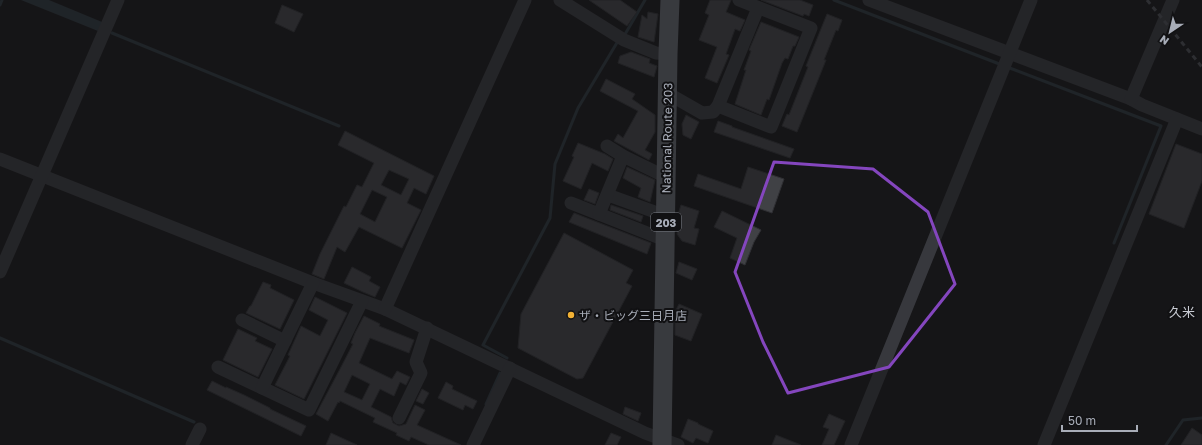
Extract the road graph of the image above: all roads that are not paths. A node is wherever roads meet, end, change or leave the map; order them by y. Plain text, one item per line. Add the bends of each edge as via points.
1 (118, 0) edge
2 (525, 0) edge
3 (560, 0) edge
4 (670, 0) edge
5 (739, 0) edge
6 (869, 0) edge
7 (1031, 0) edge
8 (1173, 0) edge
9 (758, 8) junction
10 (1010, 53) junction
11 (668, 54) junction
12 (667, 93) junction
13 (1130, 99) junction
14 (718, 106) junction
15 (1177, 119) junction
16 (1202, 129) edge
17 (607, 146) dead end
18 (623, 156) junction
19 (0, 158) edge
20 (42, 175) junction
21 (666, 177) junction
22 (608, 194) junction
23 (571, 203) dead end
24 (599, 214) junction
25 (666, 216) junction
26 (665, 240) junction
27 (0, 272) edge
28 (313, 283) junction
29 (362, 301) junction
30 (384, 309) junction
31 (242, 320) dead end
32 (427, 328) junction
33 (285, 341) junction
34 (218, 367) dead end
35 (510, 368) junction
36 (262, 388) junction
37 (399, 418) dead end
38 (200, 429) dead end
39 (668, 443) edge
40 (192, 445) edge
41 (473, 445) edge
42 (851, 445) edge
43 (1044, 445) edge

1 - 20 street
2 - 30 street
3 - 11 street via 621,38 656,54
4 - 11 highway, National Route 203 / 203
5 - 9 street
6 - 10 street
7 - 10 street
8 - 13 street
9 - 14 street
9 - 14 street via 812,28 771,127
10 - 13 street
10 - 42 street
11 - 12 highway, National Route 203 / 203
12 - 14 street via 702,113 713,112
12 - 21 highway, National Route 203 / 203
13 - 15 street
15 - 16 street
15 - 43 street
17 - 18 street
18 - 21 street
18 - 22 street
19 - 20 street
20 - 27 street
20 - 28 street
21 - 25 highway, National Route 203 / 203
22 - 24 street
22 - 25 street
23 - 24 street
24 - 26 street
25 - 26 highway, National Route 203 / 203
26 - 39 highway, National Route 203 / 203
28 - 29 street
28 - 33 street
29 - 30 street
29 - 36 street via 309,410
30 - 32 street
31 - 33 street
32 - 35 street
32 - 37 street via 416,362 421,373
33 - 36 street
34 - 36 street
35 - 39 street
35 - 41 street
38 - 40 street

